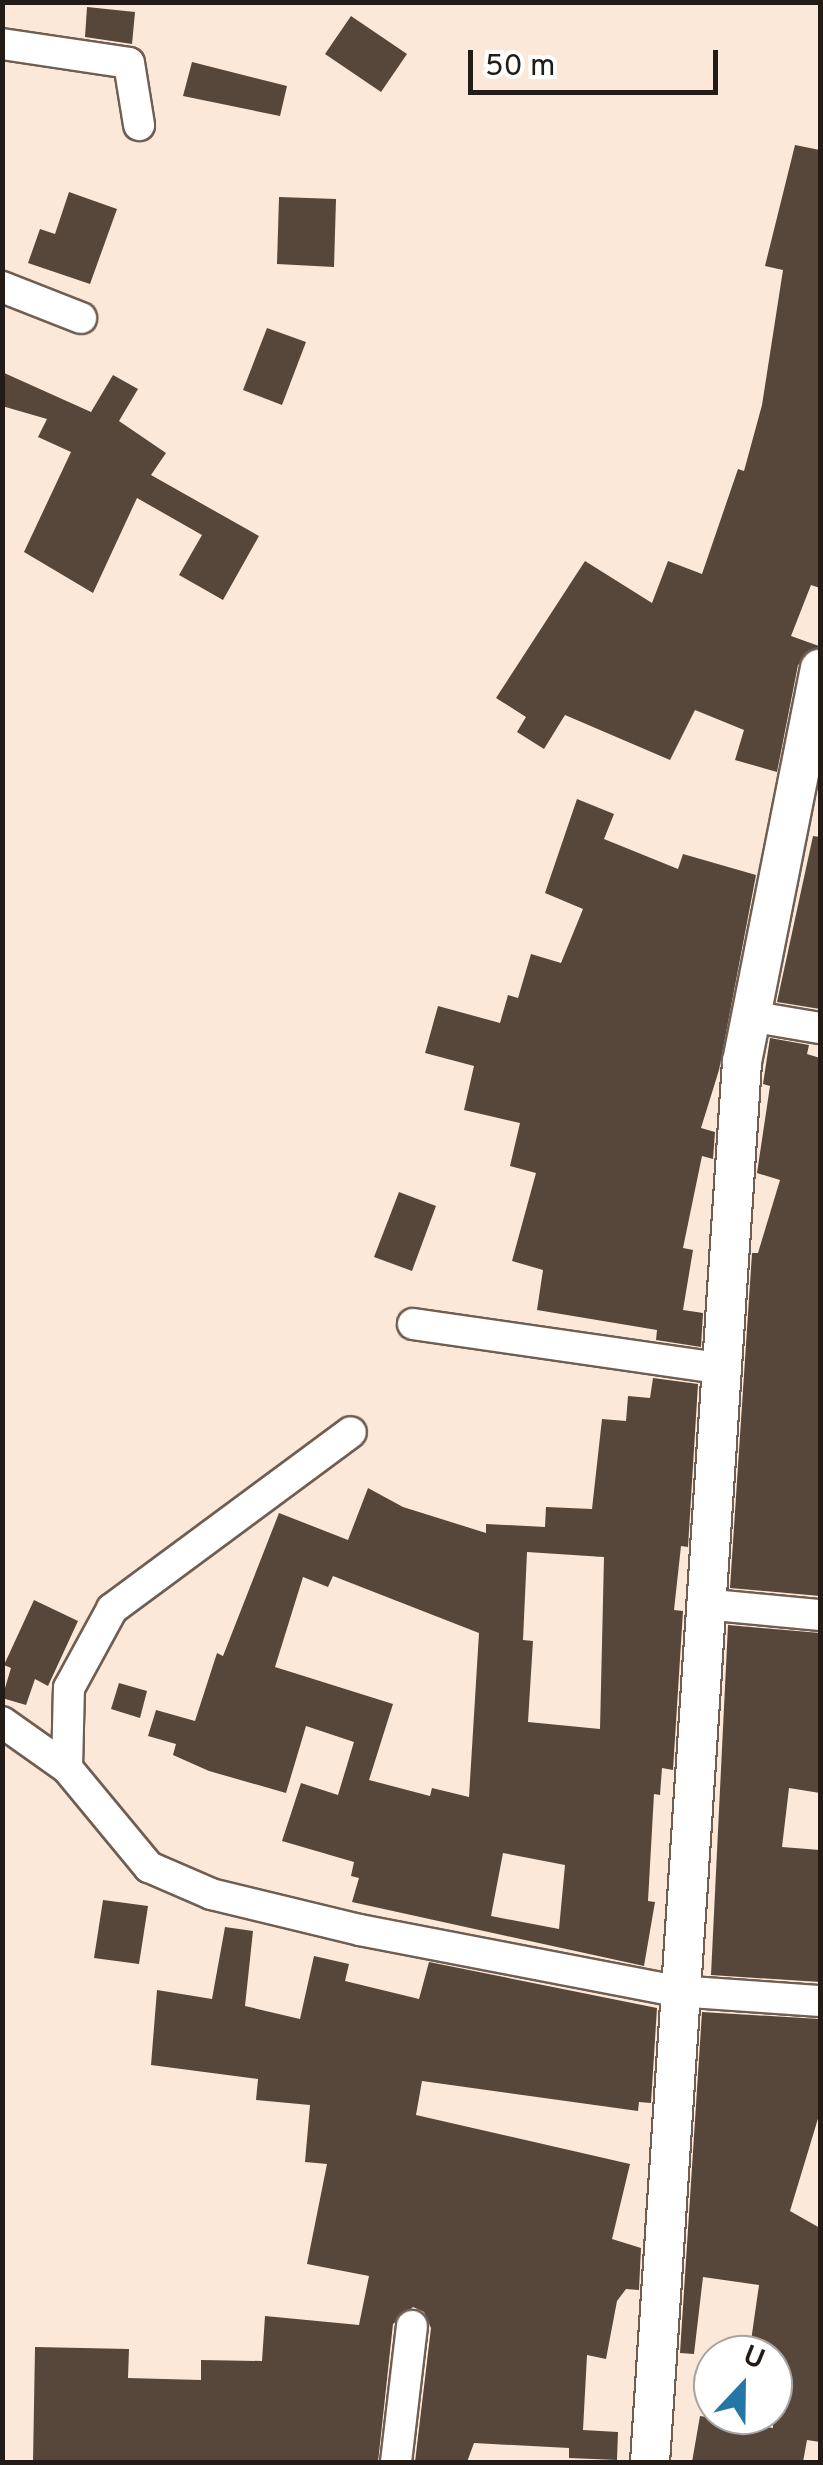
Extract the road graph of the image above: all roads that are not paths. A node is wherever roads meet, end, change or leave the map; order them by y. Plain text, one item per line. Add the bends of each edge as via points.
1 (2, 44) edge
2 (140, 125) dead end
3 (2, 287) edge
4 (82, 318) dead end
5 (820, 670) edge
6 (749, 1016) junction
7 (820, 1028) edge
8 (413, 1324) dead end
9 (718, 1368) junction
10 (351, 1432) dead end
11 (703, 1604) junction
12 (820, 1615) edge
13 (2, 1722) edge
14 (67, 1768) junction
15 (677, 1991) junction
16 (820, 2000) edge
17 (412, 2326) dead end
18 (396, 2462) edge
19 (650, 2462) edge

1 - 2 street via 129,62
3 - 4 street
5 - 6 street
6 - 7 street
6 - 9 street
8 - 9 street
9 - 11 street
10 - 14 street via 112,1608 69,1688
11 - 12 street
11 - 15 street
13 - 14 street
14 - 15 street via 149,1867 176,1882 360,1930
15 - 16 street
15 - 19 street
17 - 18 street

